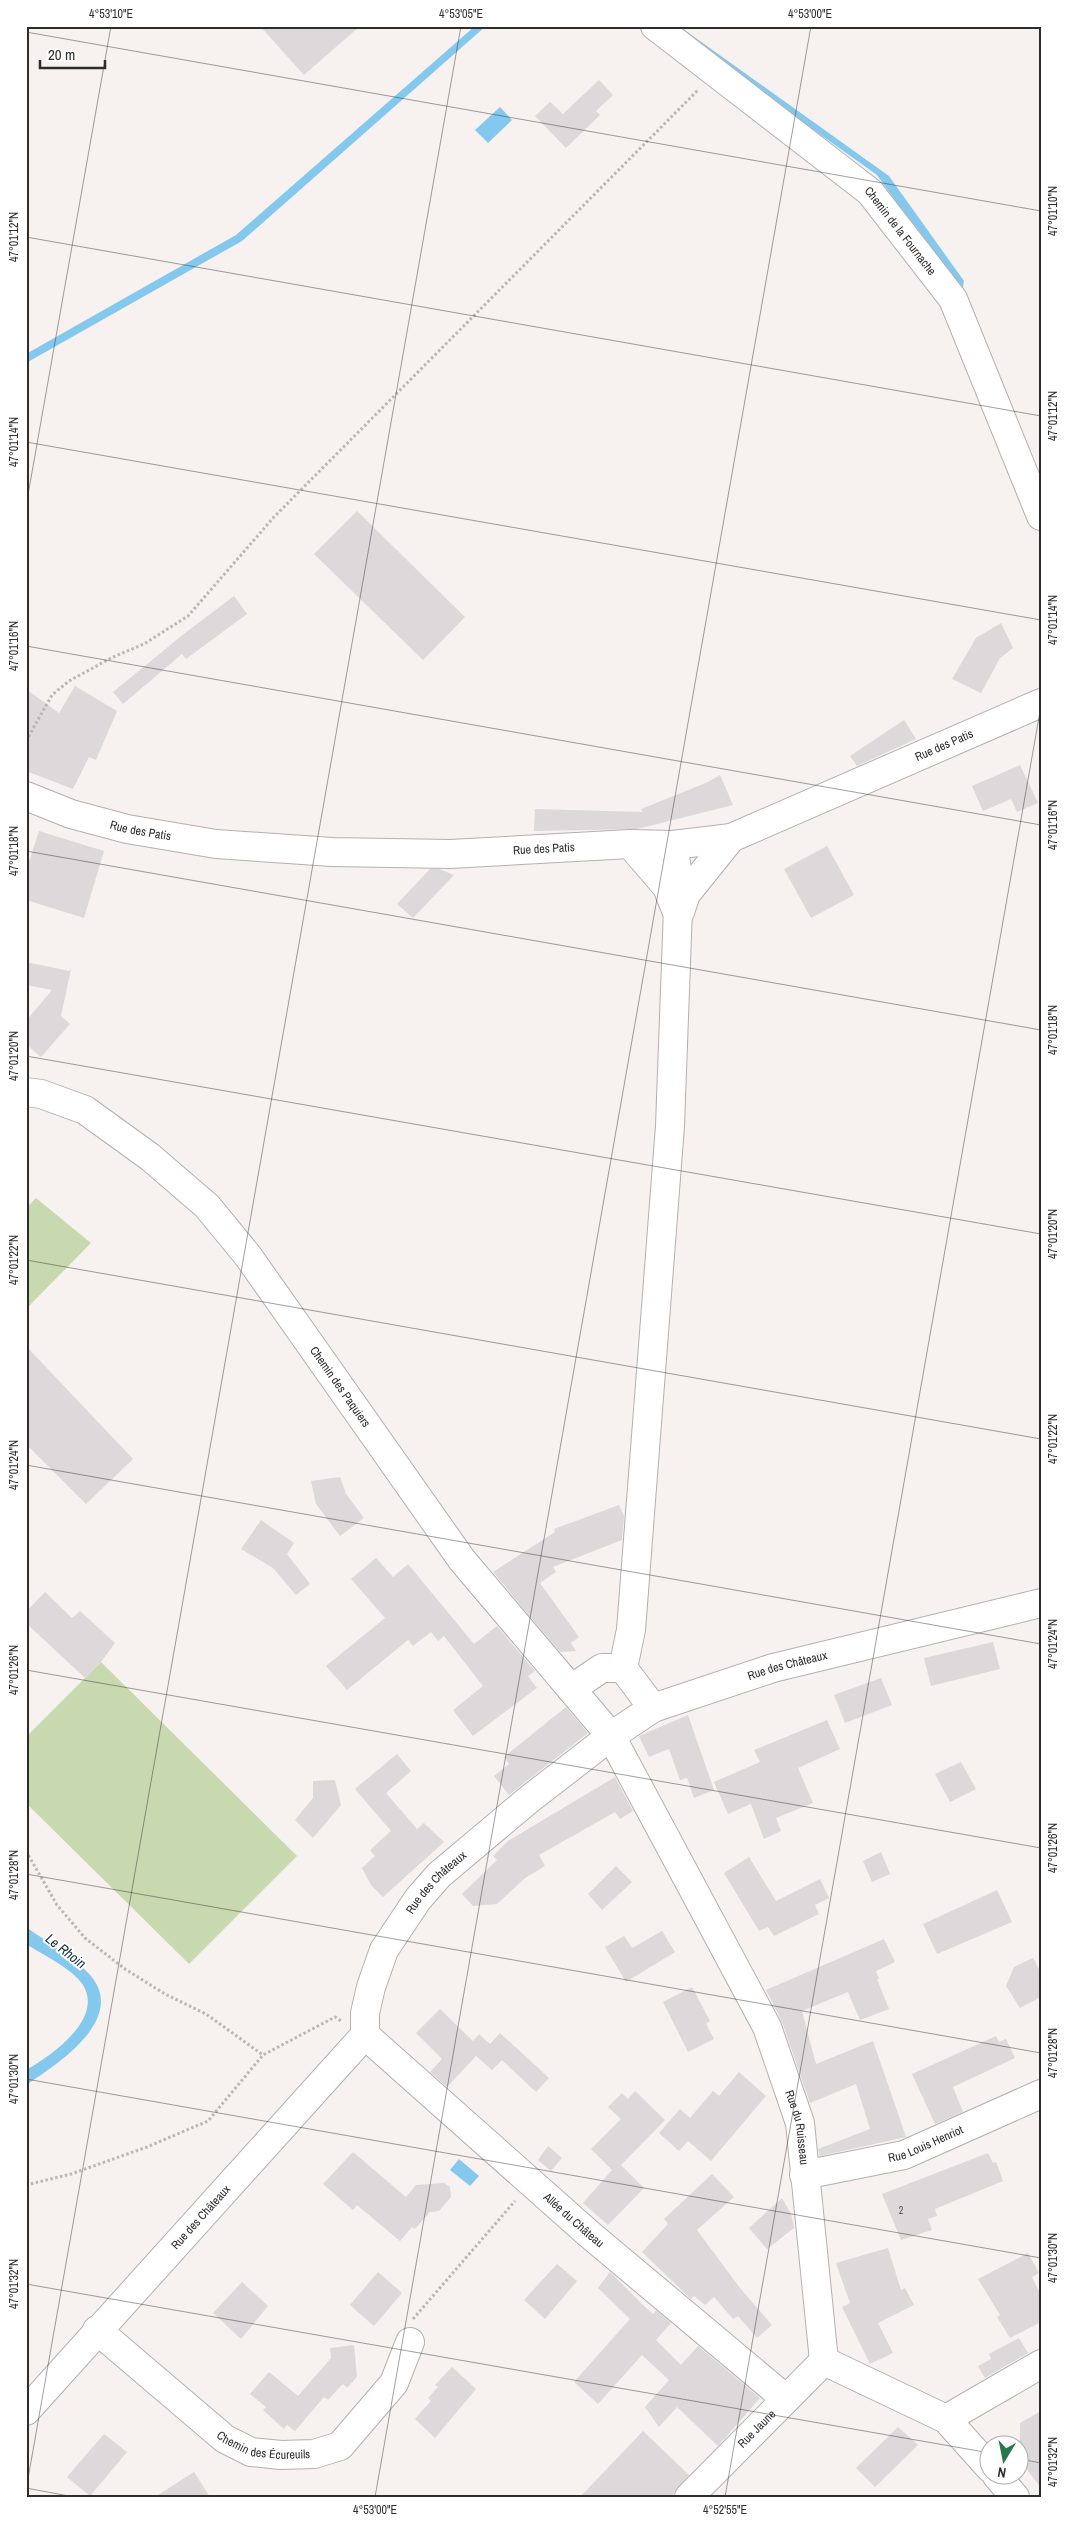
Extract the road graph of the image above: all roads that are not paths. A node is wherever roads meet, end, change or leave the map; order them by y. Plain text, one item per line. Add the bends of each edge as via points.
1 (655, 26) edge
2 (1041, 516) edge
3 (1041, 703) edge
4 (26, 796) edge
5 (731, 838) junction
6 (630, 844) junction
7 (673, 845) junction
8 (678, 916) junction
9 (26, 1092) edge
10 (1041, 1603) edge
11 (622, 1668) junction
12 (571, 1689) junction
13 (653, 1708) junction
14 (611, 1736) junction
15 (365, 2036) junction
16 (1041, 2094) edge
17 (804, 2174) junction
18 (97, 2330) junction
19 (410, 2342) road end
20 (824, 2361) junction
21 (1041, 2364) edge
22 (786, 2399) junction
23 (26, 2411) edge
24 (946, 2419) junction
25 (980, 2457) edge
26 (1005, 2486) edge
27 (689, 2497) edge
28 (1015, 2497) edge

1 - 2 street, Chemin de la Fournache via 870,192 953,299
3 - 5 street, Rue des Patis
4 - 6 street, Rue des Patis via 70,814 127,829 216,844 332,852 450,854
5 - 7 street, Rue des Patis
5 - 8 street via 686,894
6 - 7 street, Rue des Patis
6 - 8 street via 667,887
7 - 8 street via 679,881
8 - 11 street via 670,1126 631,1630
9 - 12 street, Chemin des Paquiers via 85,1110 150,1157 207,1206 248,1256 462,1560
10 - 13 street, Rue des Châteaux via 773,1668
11 - 12 street via 602,1668
11 - 13 street
12 - 14 street, Chemin des Paquiers
13 - 14 street, Rue des Châteaux
14 - 15 street, Rue des Châteaux via 439,1875 418,1899 384,1950 365,2013
14 - 17 street, Rue du Ruisseau via 767,2026 800,2122
15 - 18 street, Rue des Châteaux
15 - 22 street, Allée du Château via 589,2234
16 - 17 street, Rue Louis Henriot via 904,2155
17 - 20 street, Rue du Ruisseau
18 - 19 street, Chemin des Écureuils via 225,2439 251,2452 281,2455 314,2454 340,2446 394,2383
18 - 23 street, Rue des Châteaux
20 - 22 street, Rue Jaune
20 - 24 street
21 - 24 street
22 - 27 street, Rue Jaune
24 - 25 street
26 - 28 street

